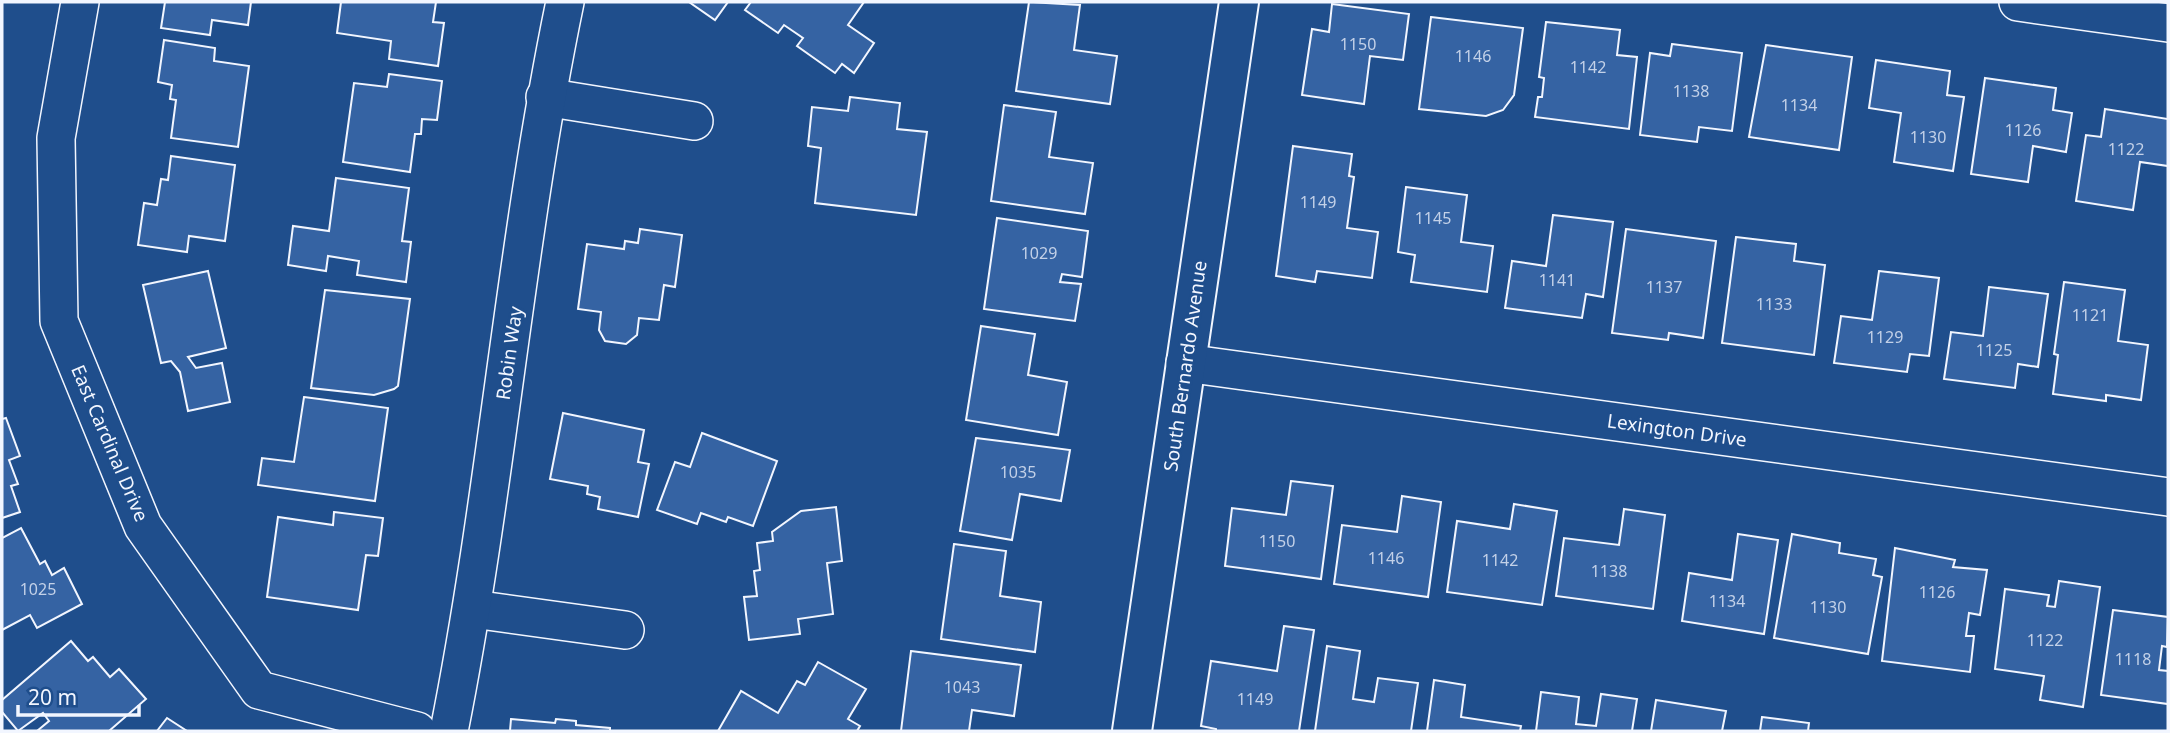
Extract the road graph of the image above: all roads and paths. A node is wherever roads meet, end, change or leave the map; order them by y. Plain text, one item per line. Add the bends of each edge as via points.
1 (80, 2) edge
2 (565, 2) edge
3 (1240, 2) edge
4 (2018, 2) edge
5 (2168, 23) edge
6 (545, 97) junction
7 (694, 121) dead end
8 (1185, 363) junction
9 (2168, 497) edge
10 (473, 609) junction
11 (625, 630) dead end
12 (417, 731) edge
13 (449, 731) edge
14 (1132, 731) edge

1 - 12 street, East Cardinal Drive via 56,138 59,321 143,526 259,690
2 - 6 street, Robin Way
3 - 8 street, South Bernardo Avenue
4 - 5 street
6 - 7 street
6 - 10 street, Robin Way
8 - 9 street, Lexington Drive
8 - 14 street, South Bernardo Avenue
10 - 11 street
10 - 13 street, Robin Way

